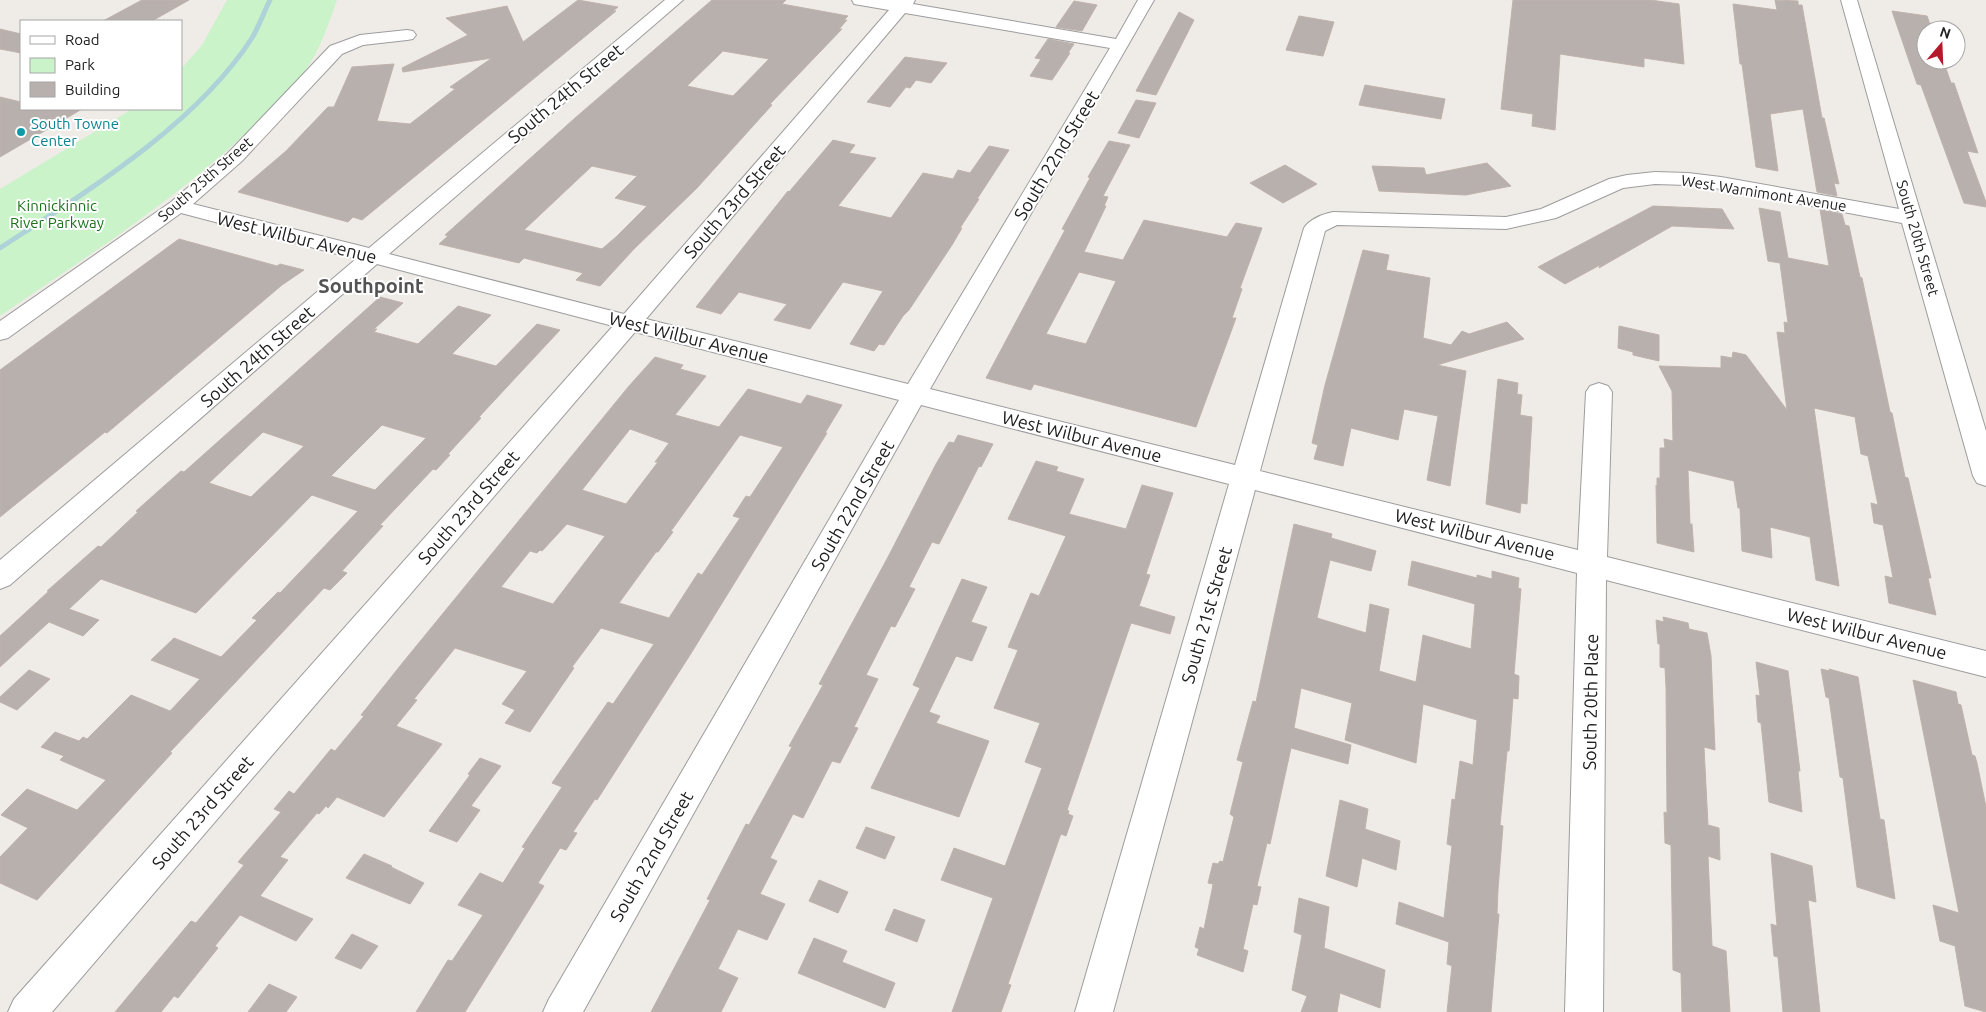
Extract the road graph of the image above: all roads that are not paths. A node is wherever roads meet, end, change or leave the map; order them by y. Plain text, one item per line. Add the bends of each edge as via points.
1 (675, 0) edge
2 (860, 0) edge
3 (1146, 0) edge
4 (1849, 0) edge
5 (904, 4) edge
6 (406, 35) dead end
7 (1121, 45) junction
8 (178, 206) junction
9 (1912, 218) junction
10 (1324, 222) joint
11 (373, 256) junction
12 (630, 322) junction
13 (0, 332) edge
14 (1599, 392) dead end
15 (915, 394) junction
16 (1245, 476) junction
17 (1986, 476) edge
18 (1592, 564) junction
19 (0, 578) edge
20 (1986, 664) edge
21 (27, 1012) edge
22 (562, 1012) edge
23 (1094, 1012) edge
24 (1584, 1012) edge

1 - 11 street, South 24th Street
2 - 5 street
3 - 7 street, South 22nd Street
4 - 9 street, South 20th Street
5 - 7 street
5 - 12 street, South 23rd Street
6 - 8 street, South 25th Street via 360,40 336,50 235,157
7 - 15 street, South 22nd Street
8 - 11 street, West Wilbur Avenue
8 - 13 street, South 25th Street
9 - 10 street, West Warnimont Avenue via 1740,187 1668,178 1613,184 1553,211 1506,223 1350,218 1333,218
9 - 17 street, South 20th Street
10 - 16 street, South 21st Street via 1312,236
11 - 12 street, West Wilbur Avenue
11 - 19 street, South 24th Street
12 - 15 street, West Wilbur Avenue
12 - 21 street, South 23rd Street
14 - 18 street, South 20th Place
15 - 16 street, West Wilbur Avenue
15 - 22 street, South 22nd Street
16 - 18 street, West Wilbur Avenue
16 - 23 street, South 21st Street
18 - 20 street, West Wilbur Avenue
18 - 24 street, South 20th Place

